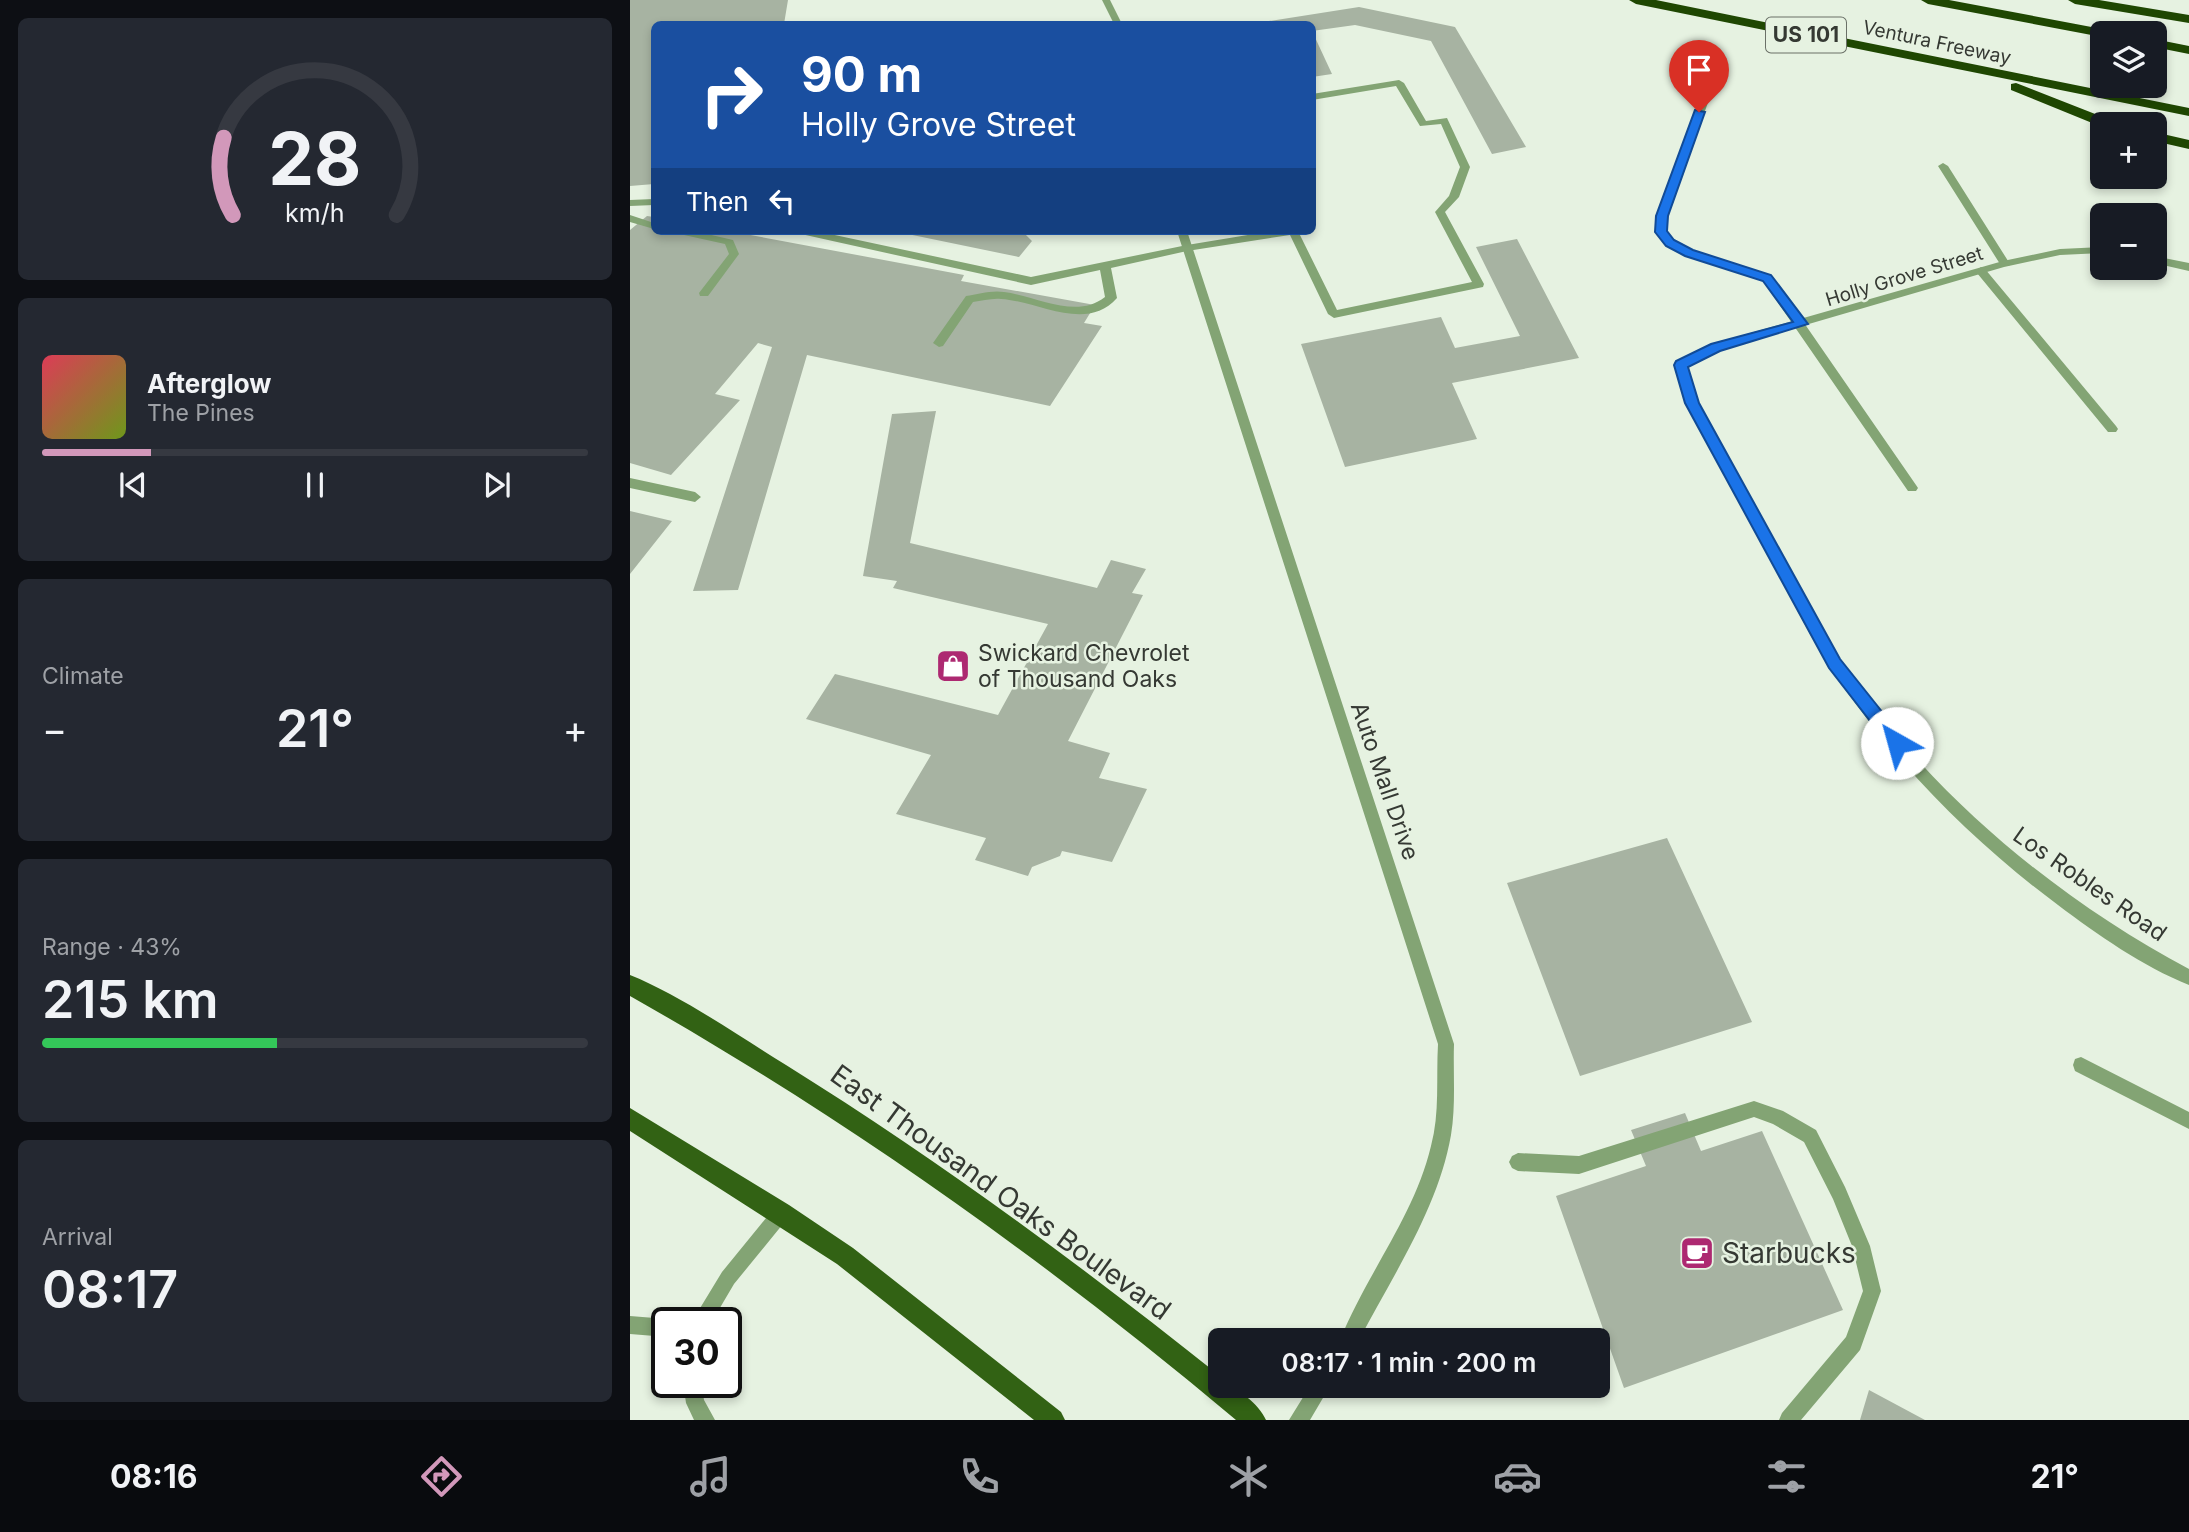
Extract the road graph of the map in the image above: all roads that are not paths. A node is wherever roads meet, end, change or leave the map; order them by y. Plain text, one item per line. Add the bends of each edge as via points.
1 (1106, 0) edge
2 (1636, 0) edge
3 (1928, 0) edge
4 (2075, 0) edge
5 (2189, 19) edge
6 (1116, 21) edge
7 (2090, 31) edge
8 (2167, 46) edge
9 (2189, 50) edge
10 (1975, 69) junction
11 (1709, 86) dead end
12 (1316, 96) edge
13 (2189, 112) edge
14 (2090, 117) edge
15 (2167, 139) edge
16 (2189, 145) edge
17 (1943, 166) dead end
18 (651, 202) edge
19 (630, 204) edge
20 (630, 218) edge
21 (651, 225) edge
22 (697, 235) edge
23 (820, 235) edge
24 (1183, 235) edge
25 (1268, 235) edge
26 (1295, 235) edge
27 (1187, 248) junction
28 (2090, 251) edge
29 (2167, 262) edge
30 (2005, 264) junction
31 (1105, 266) junction
32 (2189, 267) edge
33 (1981, 271) junction
34 (704, 293) dead end
35 (1802, 324) junction
36 (939, 343) dead end
37 (1681, 365) joint
38 (2112, 429) dead end
39 (630, 482) edge
40 (1912, 488) dead end
41 (695, 497) dead end
42 (2189, 977) edge
43 (630, 985) edge
44 (2081, 1065) dead end
45 (630, 1119) edge
46 (2189, 1121) edge
47 (1518, 1161) dead end
48 (781, 1213) junction
49 (710, 1307) edge
50 (630, 1325) edge
51 (651, 1327) edge
52 (1355, 1328) edge
53 (694, 1398) edge
54 (1313, 1398) edge
55 (705, 1420) edge
56 (1054, 1420) edge
57 (1254, 1420) edge
58 (1299, 1420) edge
59 (1789, 1420) edge

1 - 6 street
2 - 10 highway, Ventura Freeway / US 101
3 - 7 highway, Ventura Freeway
4 - 5 highway
8 - 9 highway
10 - 13 highway, Ventura Freeway / US 101
10 - 14 highway
11 - 35 street via 1662,216 1661,232 1689,253 1767,278
12 - 26 street via 1399,83 1423,124 1444,120 1465,167 1454,197 1440,212 1479,284 1334,314
15 - 16 highway
17 - 30 street
18 - 19 street
20 - 21 street
22 - 34 street via 729,242 734,254
23 - 31 street via 1031,281
24 - 27 street, Auto Mall Drive
25 - 27 street
27 - 31 street
27 - 52 street, Auto Mall Drive via 1446,1044 1441,1143 1428,1185
28 - 30 street, Holly Grove Street
29 - 32 street
30 - 33 street, Holly Grove Street
31 - 36 street via 1111,298 1103,308 1086,311 1000,295 970,299
33 - 35 street, Holly Grove Street
33 - 38 street
35 - 37 street, Holly Grove Street via 1716,347
35 - 40 street
37 - 42 street, Los Robles Road via 1692,403 1835,663 1897,743 2017,866 2098,923
39 - 41 street
43 - 57 main road, East Thousand Oaks Boulevard via 849,1115 972,1201
44 - 46 street
45 - 48 main road
47 - 59 street via 1579,1165 1754,1109 1810,1136 1856,1236 1872,1291 1853,1343
48 - 49 street
48 - 56 main road via 845,1256
50 - 51 street
53 - 55 street
54 - 58 street

